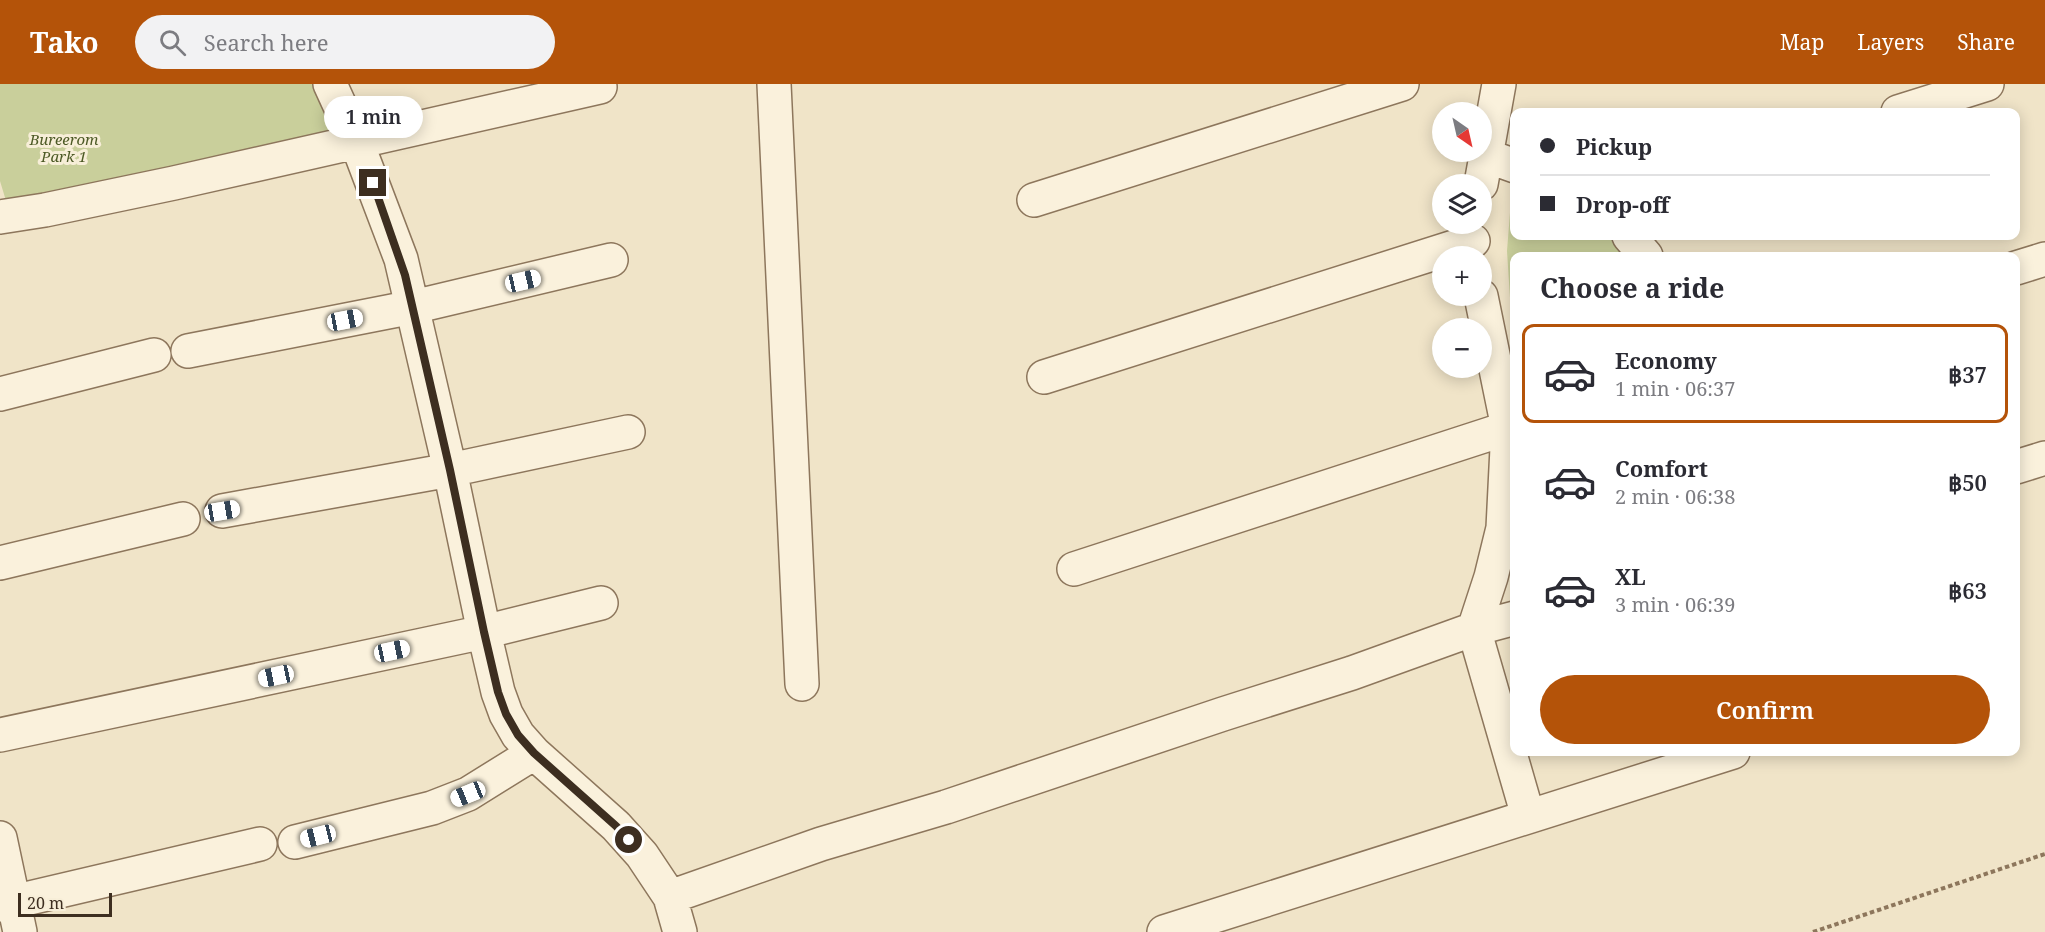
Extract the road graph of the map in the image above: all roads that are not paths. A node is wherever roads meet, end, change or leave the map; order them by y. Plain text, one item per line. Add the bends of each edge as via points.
1 (330, 84) edge
2 (774, 84) edge
3 (1402, 84) edge
4 (1499, 84) edge
5 (1987, 84) edge
6 (600, 87) dead end
7 (1911, 108) edge
8 (357, 143) junction
9 (1494, 169) edge
10 (1034, 200) dead end
11 (0, 217) edge
12 (1474, 240) edge
13 (1632, 240) edge
14 (1643, 252) edge
15 (2045, 258) edge
16 (611, 260) dead end
17 (2020, 267) edge
18 (1482, 306) edge
19 (412, 307) junction
20 (188, 351) dead end
21 (154, 355) dead end
22 (1044, 377) dead end
23 (0, 394) edge
24 (1508, 428) junction
25 (628, 432) dead end
26 (2045, 458) edge
27 (2020, 466) edge
28 (450, 470) junction
29 (222, 511) dead end
30 (183, 519) dead end
31 (0, 563) edge
32 (1074, 569) dead end
33 (601, 603) dead end
34 (1510, 619) edge
35 (1474, 629) junction
36 (484, 632) junction
37 (802, 684) dead end
38 (0, 735) edge
39 (534, 753) junction
40 (1510, 754) edge
41 (1511, 756) edge
42 (1720, 756) edge
43 (1528, 816) junction
44 (0, 838) edge
45 (295, 842) dead end
46 (260, 844) dead end
47 (670, 897) junction
48 (12, 913) edge
49 (680, 932) edge
50 (1164, 932) edge

1 - 8 street
2 - 37 street
3 - 10 street
4 - 9 street
5 - 7 street
6 - 8 street
8 - 11 street
8 - 19 street via 401,259
12 - 22 street
13 - 14 street
15 - 17 street
16 - 19 street
18 - 24 street
19 - 20 street
19 - 28 street
21 - 23 street
24 - 32 street
24 - 35 street via 1503,528
25 - 28 street
26 - 27 street
28 - 29 street
28 - 36 street
30 - 31 street
33 - 36 street
34 - 35 street
35 - 40 street
35 - 47 street via 1352,673 946,807 821,844
36 - 38 street
36 - 39 street via 506,714
39 - 45 street via 468,794 432,808
39 - 47 street via 616,826 642,855
41 - 43 street
42 - 43 street
43 - 50 street
44 - 48 street
46 - 48 street
47 - 49 street

